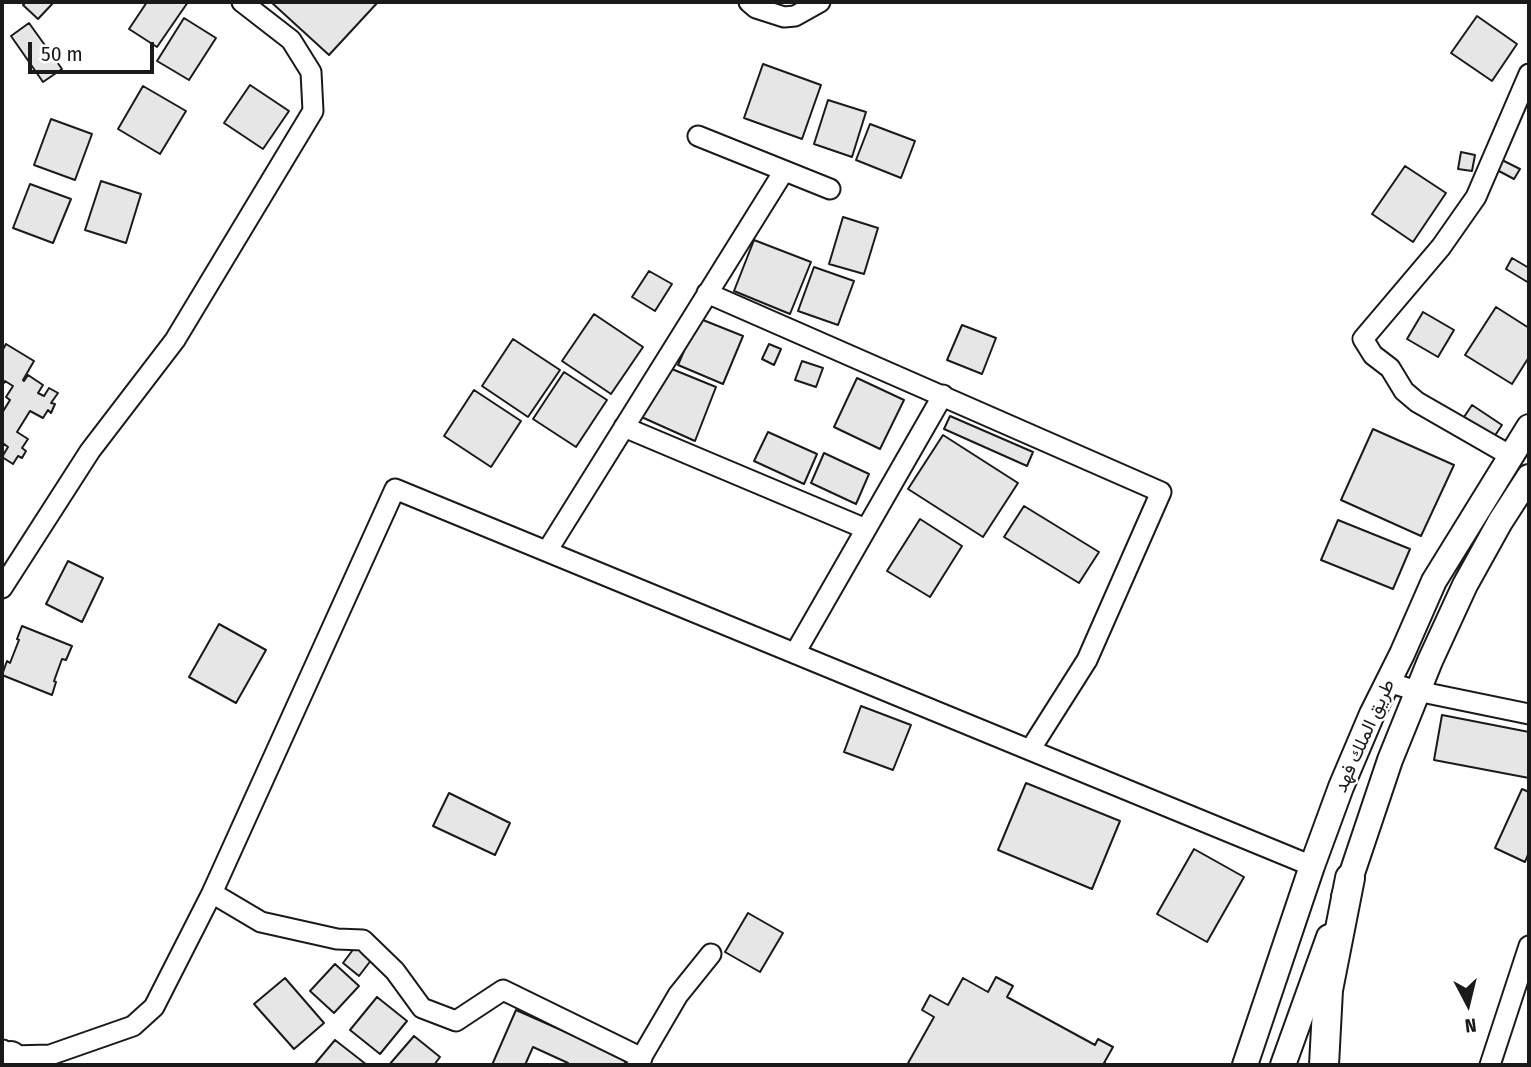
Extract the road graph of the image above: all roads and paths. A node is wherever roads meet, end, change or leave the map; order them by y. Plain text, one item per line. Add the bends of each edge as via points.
1 (242, 2) edge
2 (749, 2) edge
3 (820, 2) edge
4 (1529, 74) edge
5 (698, 136) dead end
6 (783, 171) junction
7 (830, 189) dead end
8 (707, 293) junction
9 (943, 395) junction
10 (624, 427) junction
11 (1529, 427) edge
12 (1511, 456) junction
13 (1529, 477) edge
14 (866, 529) junction
15 (547, 551) junction
16 (2, 588) edge
17 (795, 653) junction
18 (1388, 682) junction
19 (1417, 691) junction
20 (1529, 714) edge
21 (1030, 750) junction
22 (1312, 866) junction
23 (1350, 878) junction
24 (212, 893) junction
25 (1529, 946) edge
26 (711, 954) dead end
27 (6, 1057) edge
28 (640, 1062) edge
29 (1245, 1065) edge
30 (1283, 1065) edge
31 (1324, 1065) edge
32 (1490, 1065) edge

1 - 16 street via 291,40 311,72 313,111 175,340 90,451
2 - 3 street via 784,17
4 - 12 street via 1476,197 1441,247 1363,339 1417,402
5 - 6 street
6 - 7 street
6 - 8 street
8 - 9 street
8 - 10 street
9 - 14 street
9 - 21 street via 1160,492 1087,660
10 - 14 street
10 - 15 street
11 - 12 main road, طريق الملك فهد
12 - 18 main road, طريق الملك فهد via 1434,581
13 - 19 main road, طريق الملك فهد via 1465,585
14 - 17 street
15 - 17 street
15 - 24 street via 395,489
17 - 21 street
18 - 19 street
18 - 22 main road, طريق الملك فهد
19 - 20 street
19 - 23 main road, طريق الملك فهد
21 - 22 street
22 - 29 main road, طريق الملك فهد
23 - 30 main road, طريق الملك فهد
23 - 31 highway via 1328,990
24 - 27 street via 154,1007 133,1026 50,1055
24 - 28 street via 261,922 337,939 363,940 395,971 422,1008 456,1021 503,990
25 - 32 street
26 - 28 street via 678,995

